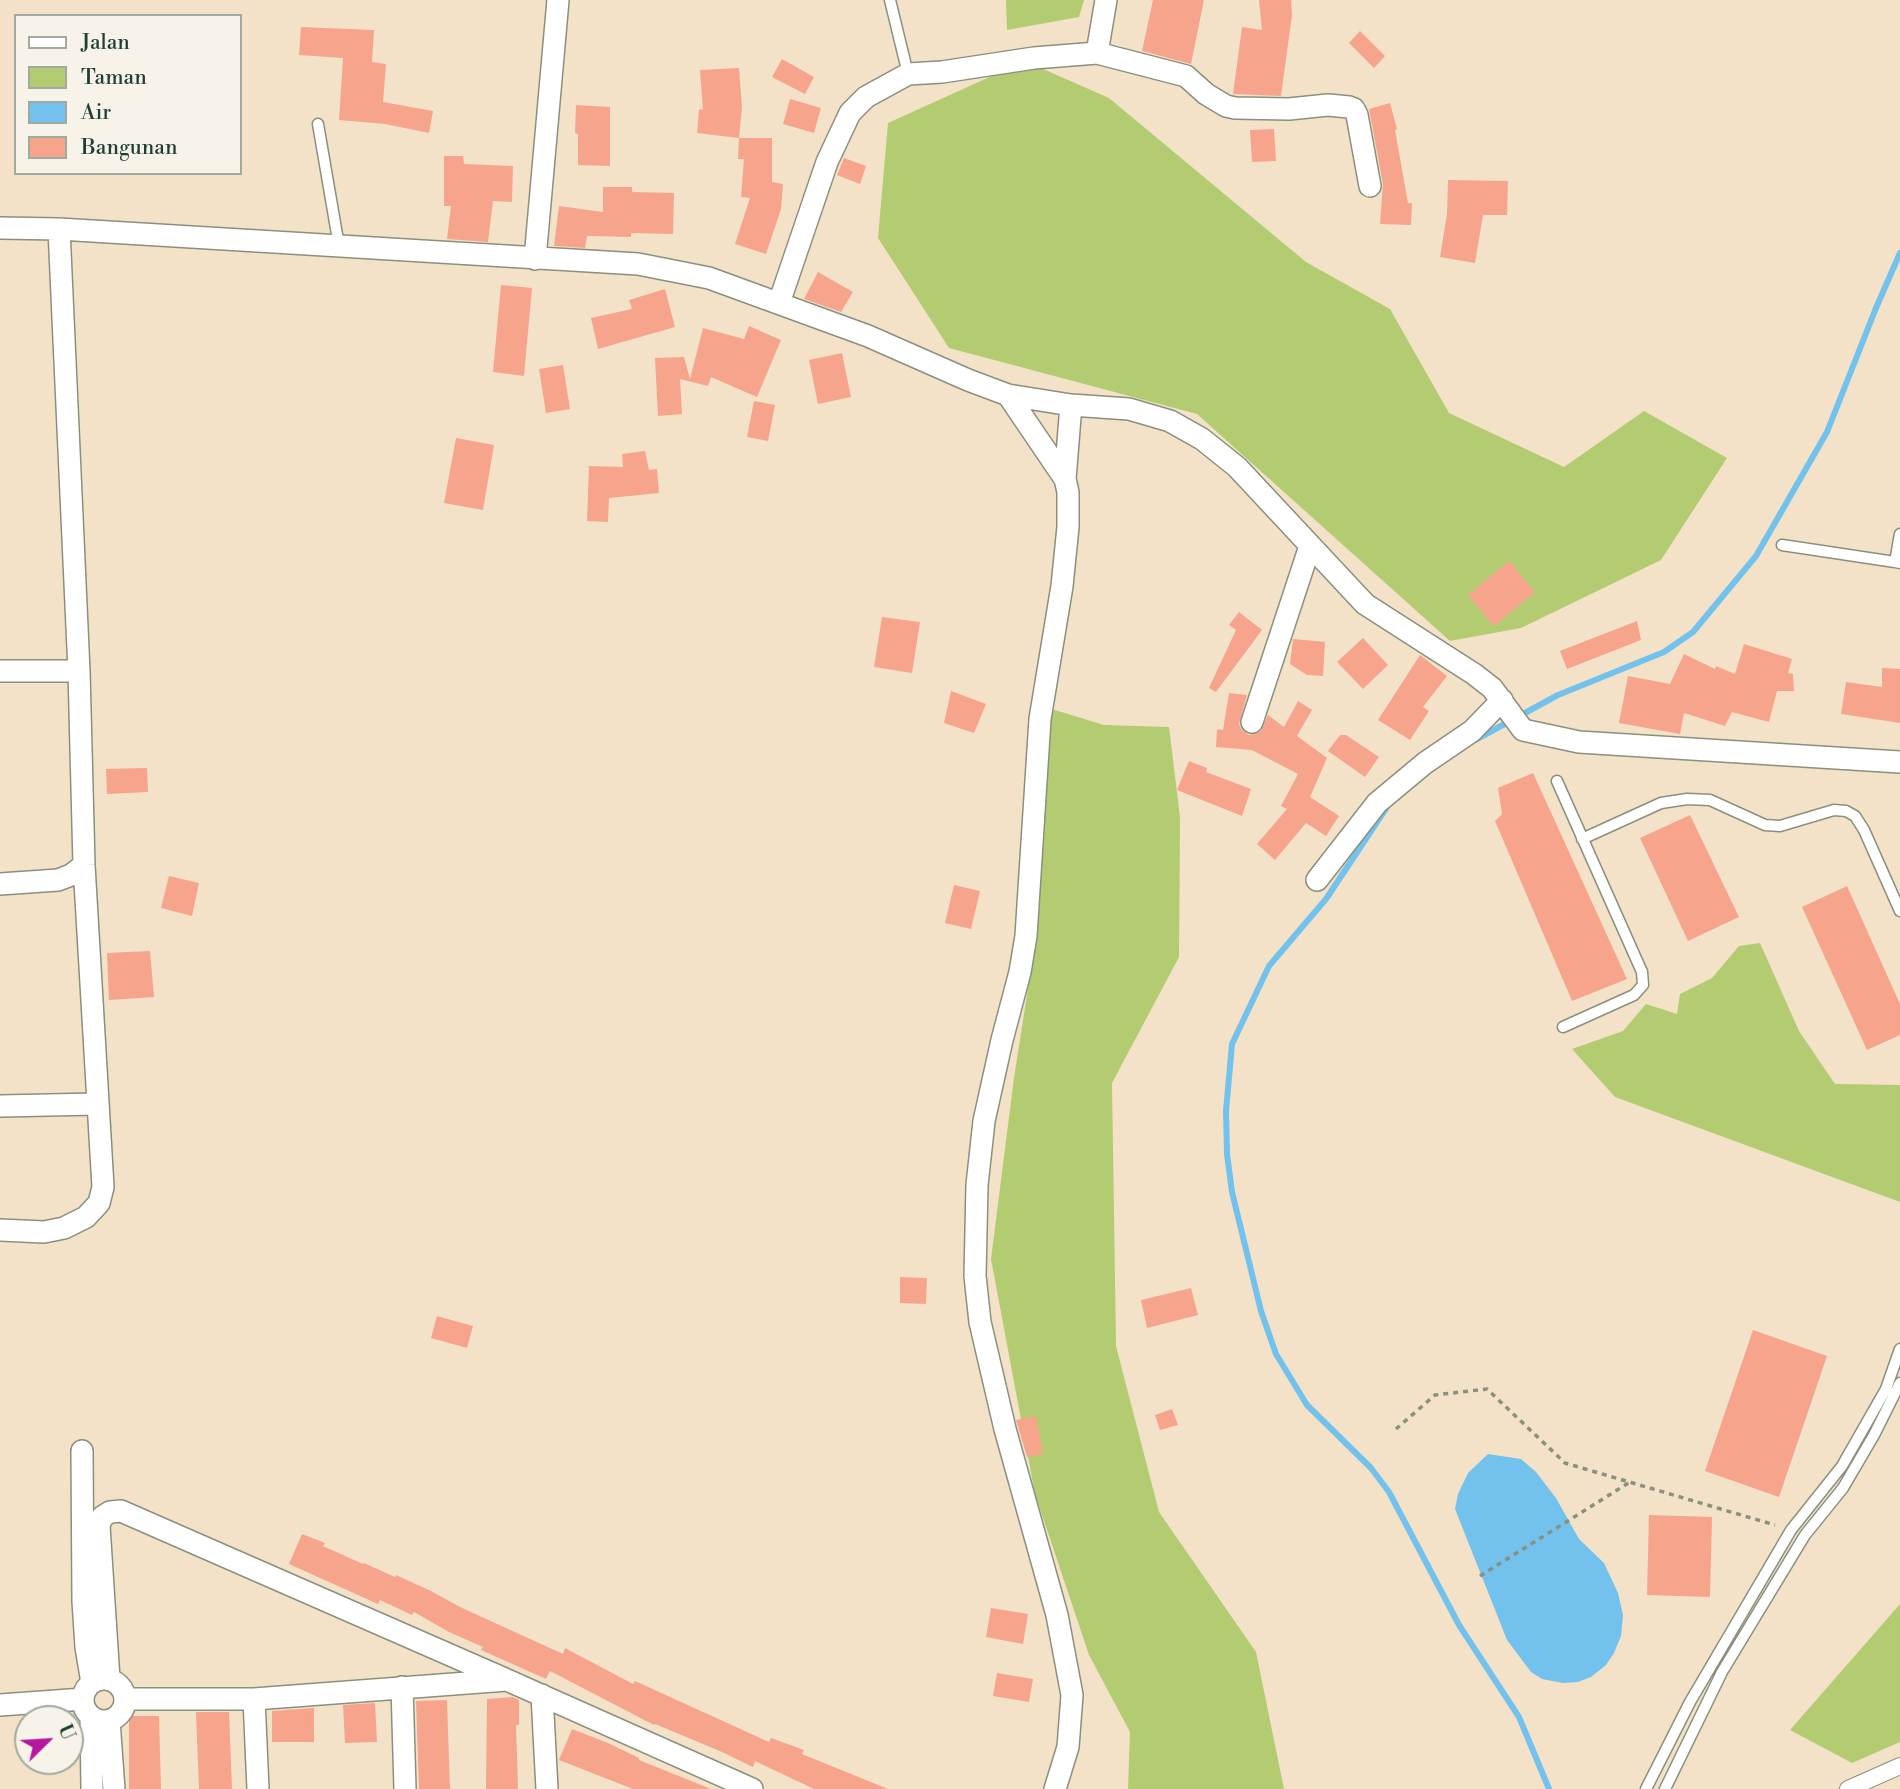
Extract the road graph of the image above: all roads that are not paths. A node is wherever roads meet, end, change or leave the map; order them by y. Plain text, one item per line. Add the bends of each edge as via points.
1 (558, 0) edge
2 (890, 0) edge
3 (1106, 0) edge
4 (1097, 53) junction
5 (908, 74) junction
6 (318, 124) dead end
7 (1370, 186) dead end
8 (0, 228) edge
9 (59, 229) junction
10 (339, 246) junction
11 (535, 259) junction
12 (779, 303) junction
13 (1008, 395) junction
14 (1072, 405) junction
15 (1065, 479) junction
16 (1900, 534) edge
17 (1782, 545) dead end
18 (1310, 546) junction
19 (1898, 562) edge
20 (0, 670) edge
21 (79, 671) junction
22 (1510, 712) junction
23 (1252, 722) dead end
24 (1900, 762) edge
25 (1557, 781) dead end
26 (1582, 839) junction
27 (84, 865) junction
28 (1317, 880) dead end
29 (0, 884) edge
30 (1900, 911) edge
31 (1563, 1027) dead end
32 (97, 1104) junction
33 (0, 1106) edge
34 (0, 1230) edge
35 (1900, 1349) edge
36 (1900, 1383) edge
37 (82, 1451) dead end
38 (507, 1680) junction
39 (402, 1687) junction
40 (542, 1695) junction
41 (254, 1699) junction
42 (97, 1700) junction
43 (0, 1705) edge
44 (1900, 1766) edge
45 (92, 1789) edge
46 (114, 1789) edge
47 (258, 1789) edge
48 (405, 1789) edge
49 (547, 1789) edge
50 (752, 1789) edge
51 (1055, 1789) edge
52 (1646, 1789) edge
53 (1665, 1789) edge
54 (1848, 1789) edge

1 - 11 street
2 - 5 lane
3 - 4 street
4 - 5 street
4 - 7 street via 1186,75 1206,94 1235,108 1341,105 1354,109
5 - 12 street via 866,97 850,113 827,162
6 - 10 lane
8 - 9 street
9 - 10 street
9 - 21 street
10 - 11 street
11 - 12 street via 658,266
12 - 13 street
13 - 14 street
13 - 15 street
14 - 15 street
14 - 18 street via 1152,414 1189,431 1237,467
15 - 51 street via 1068,527 1041,719 1026,936 984,1121 975,1276 1005,1429 1057,1615 1072,1695 1068,1747
16 - 19 lane
17 - 19 lane
18 - 22 street via 1377,613 1474,674
18 - 23 street
20 - 21 street
21 - 27 street
22 - 24 street via 1537,735 1579,742
22 - 28 street via 1472,730 1377,803
25 - 26 lane
26 - 30 lane via 1661,803 1687,799 1710,800 1765,825 1780,826 1846,811 1864,830
26 - 31 lane via 1642,972 1643,985 1634,995
27 - 29 street via 58,880
27 - 32 street
32 - 33 street
32 - 34 street via 103,1187 99,1203 86,1217 64,1228
35 - 52 lane via 1886,1389 1842,1466 1791,1530 1690,1702
36 - 53 lane via 1843,1488 1805,1535 1722,1672
37 - 42 street via 83,1601
38 - 39 street
38 - 40 street
38 - 42 street via 121,1511 102,1517 99,1526
39 - 41 street
39 - 48 street
40 - 49 street
40 - 50 street
41 - 42 street via 125,1699 117,1683
41 - 47 street
42 - 43 street
42 - 45 street
42 - 46 street
44 - 54 street

